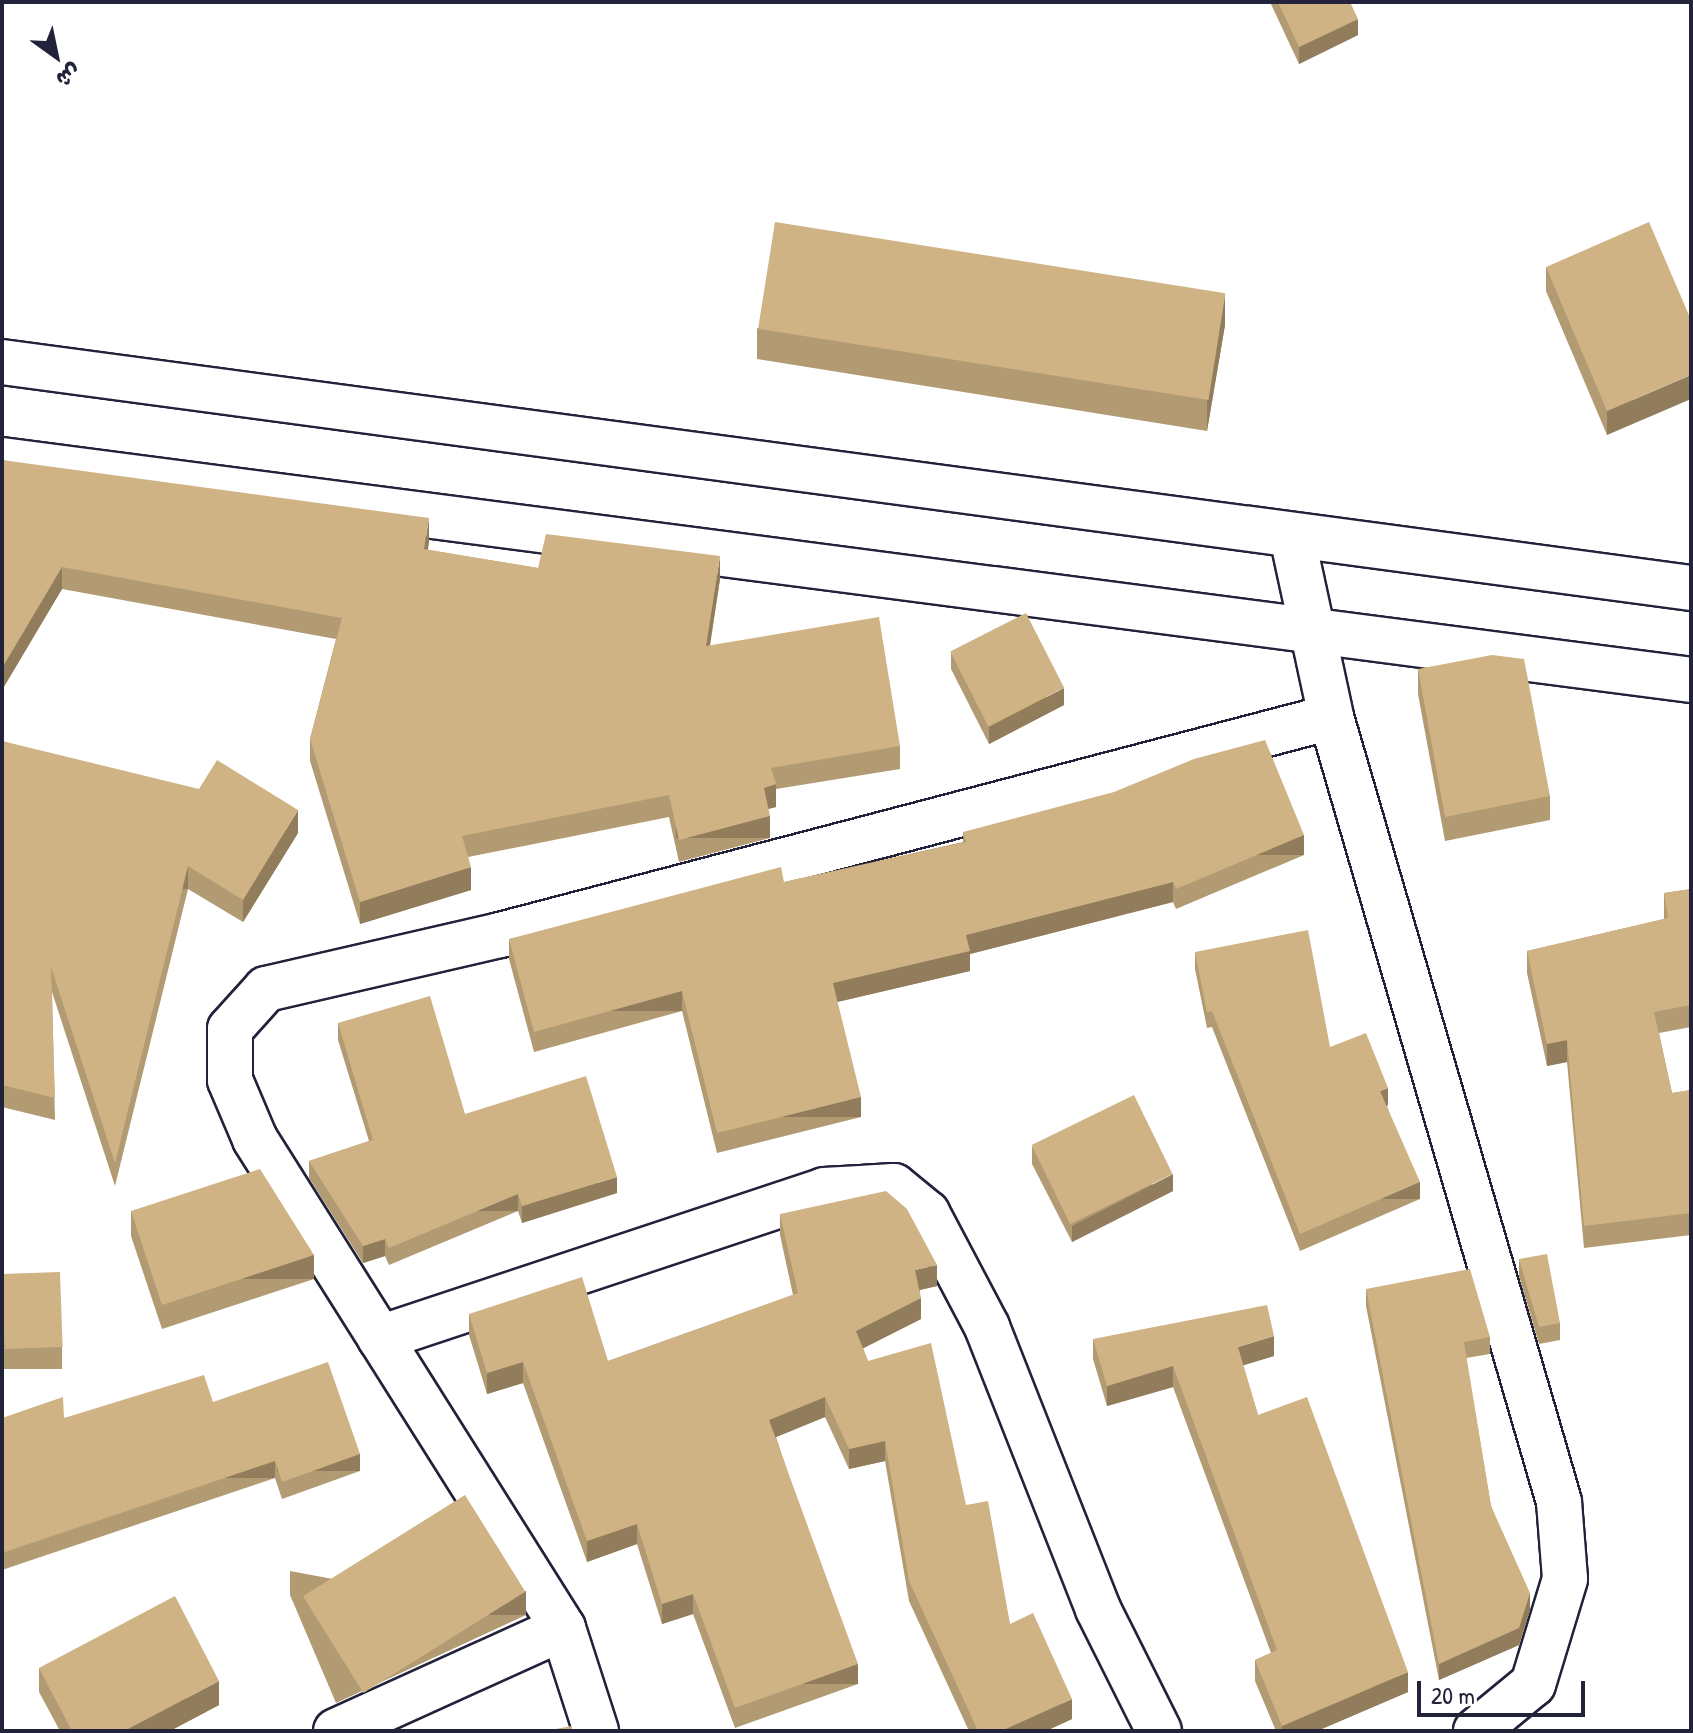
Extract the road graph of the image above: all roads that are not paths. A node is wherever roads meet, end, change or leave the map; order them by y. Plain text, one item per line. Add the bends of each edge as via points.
1 (2, 362) edge
2 (2, 460) edge
3 (1292, 536) junction
4 (1691, 588) edge
5 (1313, 635) junction
6 (1691, 680) edge
7 (1331, 717) junction
8 (380, 1338) junction
9 (563, 1628) junction
10 (336, 1731) edge
11 (596, 1731) edge
12 (1159, 1731) edge
13 (1476, 1731) edge

1 - 3 street
2 - 5 street
3 - 4 street
3 - 5 street
5 - 6 street
5 - 7 street
7 - 8 street via 500,935 266,989 230,1029 230,1080 255,1139
7 - 13 street via 1559,1502 1565,1579 1533,1684
8 - 9 street
8 - 12 street via 824,1190 894,1186 927,1213 987,1327 1098,1609
9 - 10 street
9 - 11 street

